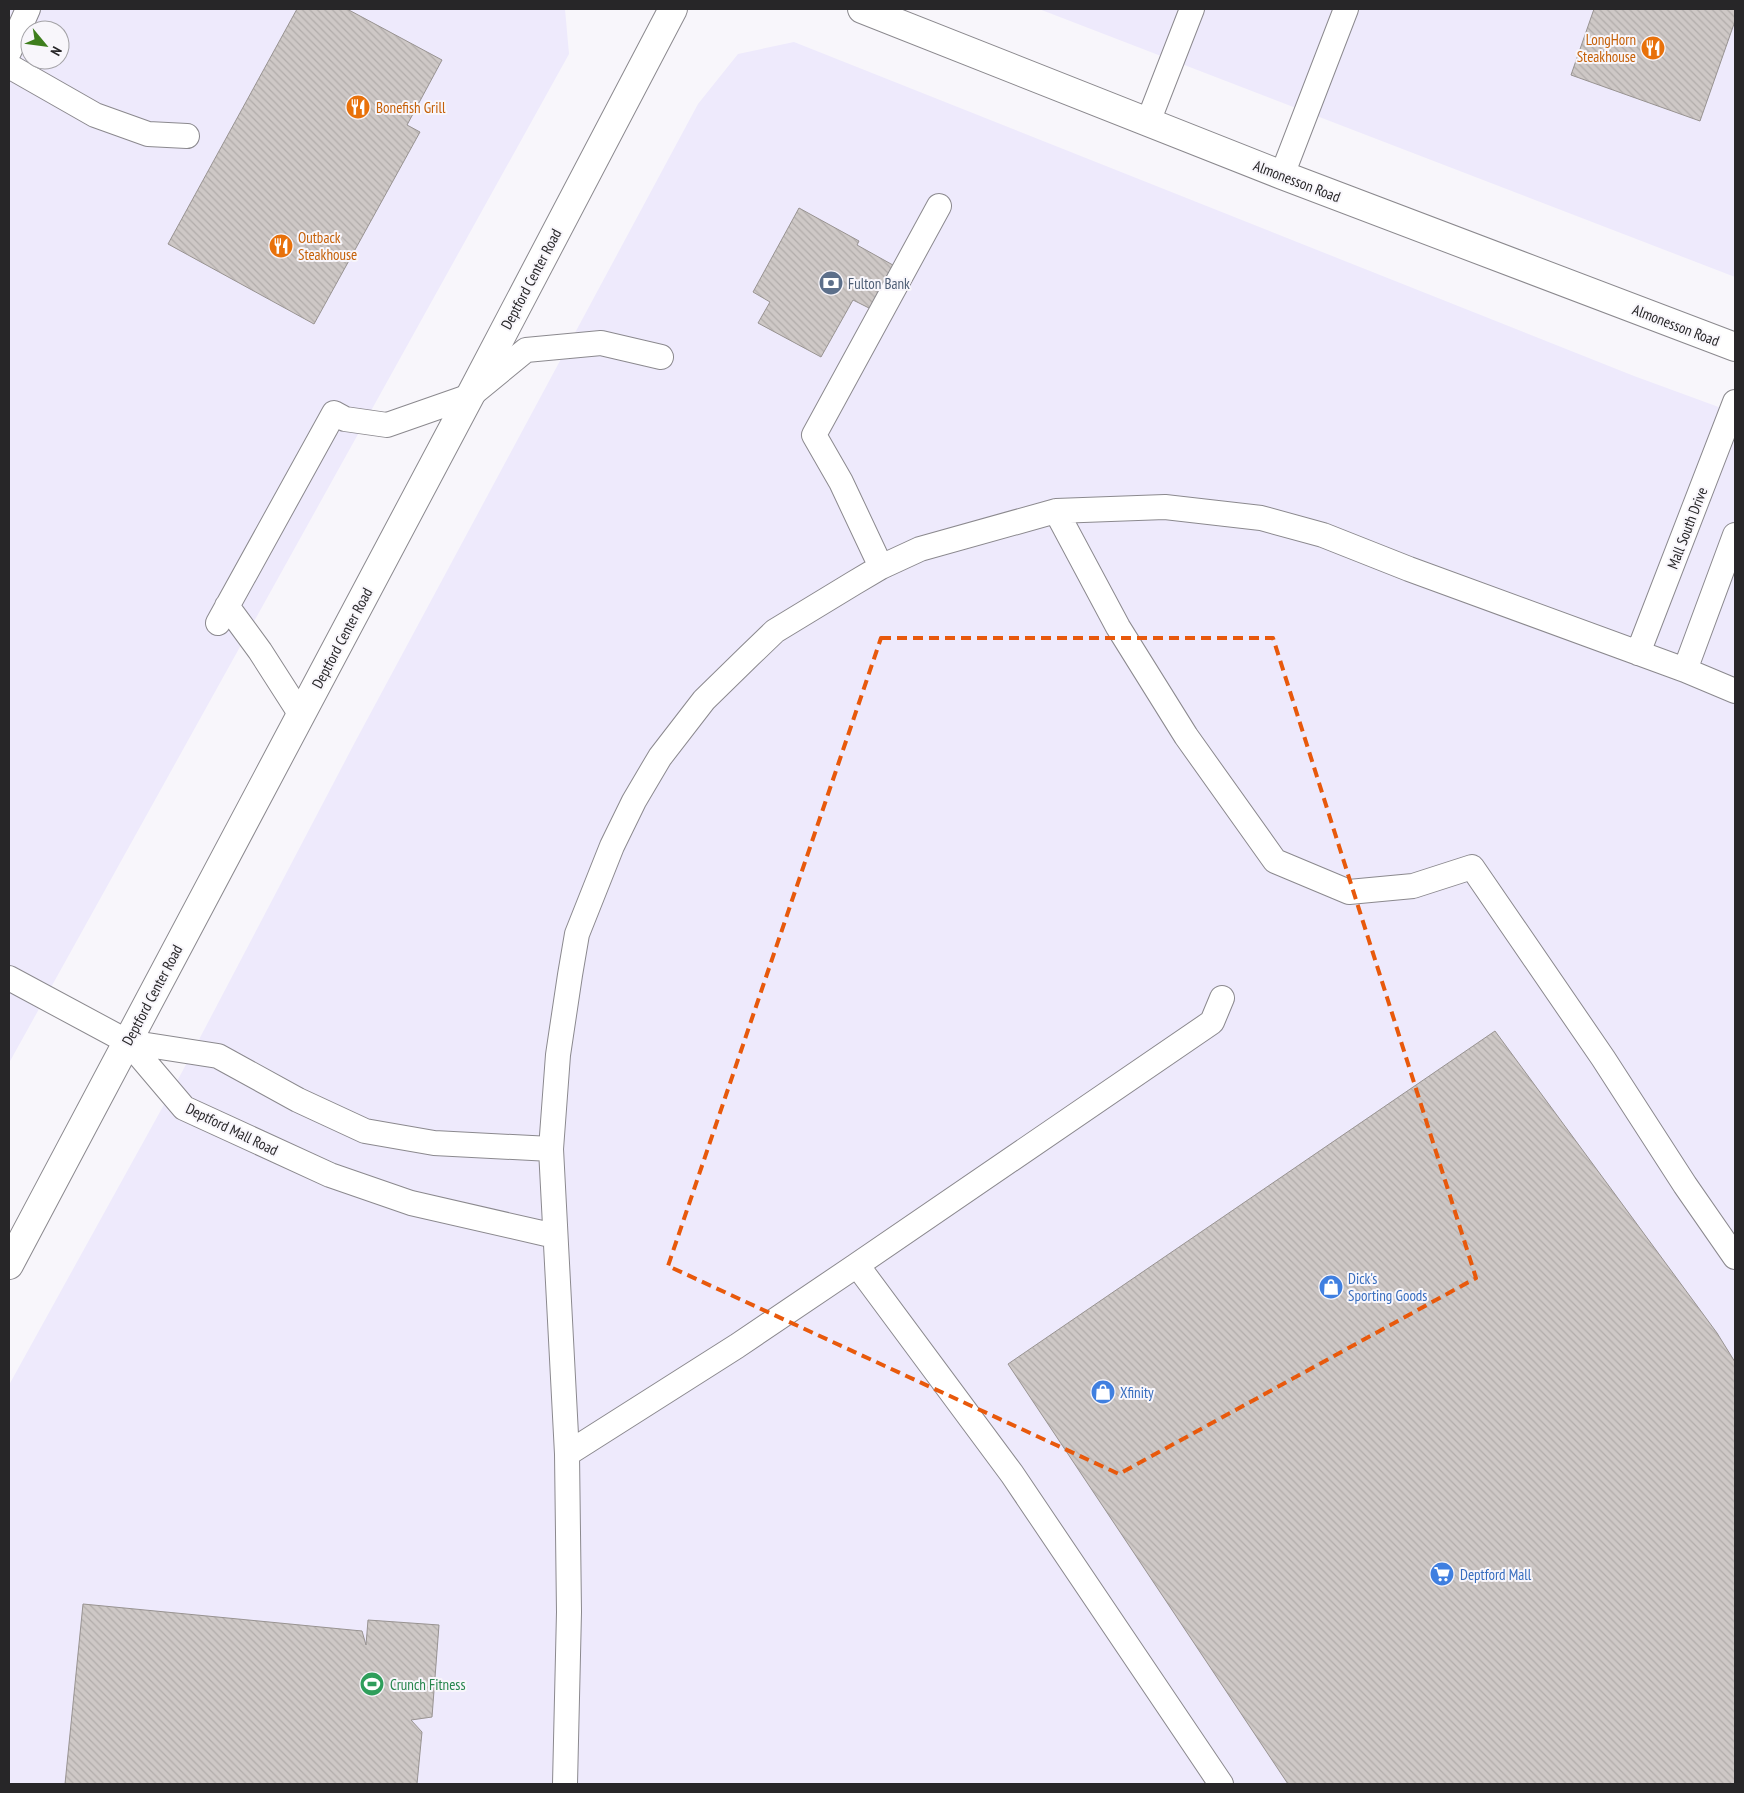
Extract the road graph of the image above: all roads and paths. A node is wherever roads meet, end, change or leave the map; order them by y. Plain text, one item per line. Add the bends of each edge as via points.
1 (28, 9) edge
2 (673, 9) edge
3 (862, 9) edge
4 (1192, 9) edge
5 (1346, 9) edge
6 (9, 52) edge
7 (9, 66) edge
8 (1148, 122) junction
9 (187, 136) dead end
10 (1282, 176) junction
11 (939, 206) dead end
12 (1735, 347) edge
13 (661, 357) dead end
14 (470, 396) junction
15 (1735, 402) edge
16 (1056, 511) junction
17 (1735, 535) edge
18 (881, 567) junction
19 (1638, 653) junction
20 (1685, 670) junction
21 (1735, 691) edge
22 (301, 715) junction
23 (9, 978) edge
24 (1222, 998) dead end
25 (128, 1042) junction
26 (551, 1149) junction
27 (555, 1236) junction
28 (1735, 1257) edge
29 (9, 1265) edge
30 (857, 1265) junction
31 (567, 1454) junction
32 (565, 1784) edge
33 (1221, 1784) edge

1 - 6 lane
2 - 14 main road, Deptford Center Road
3 - 8 main road, Almonesson Road
4 - 8 lane
5 - 10 lane
7 - 9 lane via 95,116 148,134
8 - 10 main road, Almonesson Road
10 - 12 main road, Almonesson Road
11 - 18 lane via 814,435 841,482
13 - 14 lane via 601,343 526,350
14 - 22 main road, Deptford Center Road
14 - 22 lane via 387,425 346,419 334,413 223,614 260,651
15 - 19 lane, Mall South Drive
16 - 18 lane via 920,548
16 - 19 lane via 1165,507 1261,518 1323,535
16 - 28 lane via 1118,627 1181,727 1274,861 1349,892 1413,886 1472,867
17 - 20 lane
18 - 26 lane via 775,631 704,700 660,757 634,801 605,863 578,934 558,1055
19 - 20 lane
20 - 21 lane
22 - 25 main road, Deptford Center Road
23 - 25 lane
24 - 30 lane via 1212,1022
25 - 26 lane via 218,1056 365,1132 434,1143
25 - 27 lane, Deptford Mall Road via 184,1108 330,1175 411,1203
25 - 29 main road, Deptford Center Road
26 - 27 lane
27 - 31 lane
30 - 31 lane via 738,1346
30 - 33 lane via 1012,1474
31 - 32 lane via 569,1612

